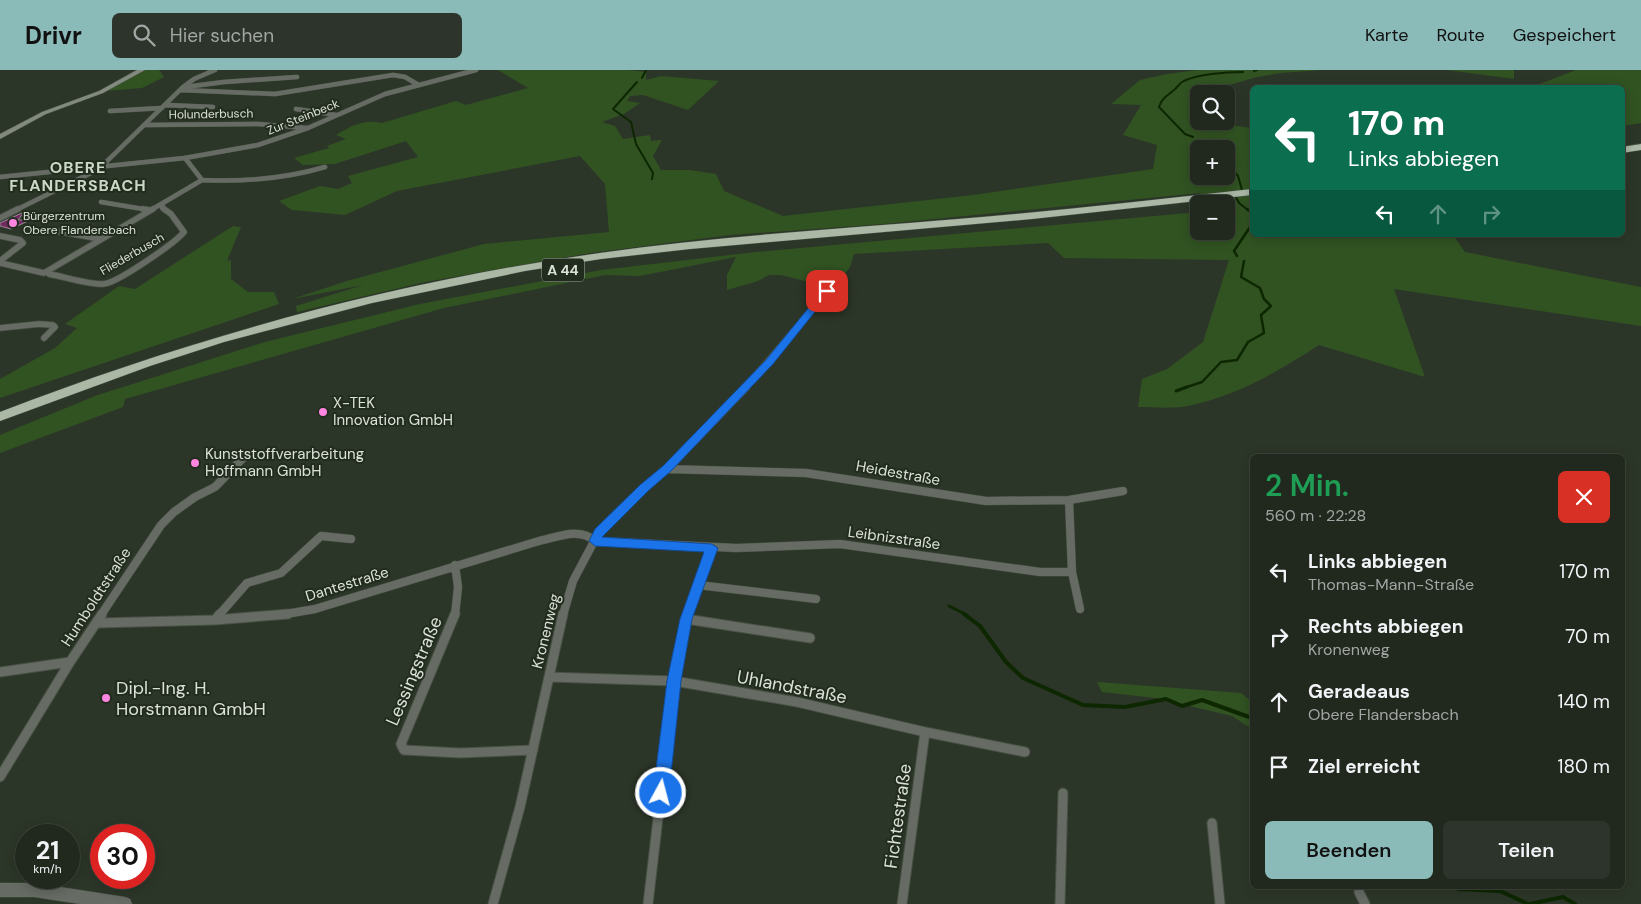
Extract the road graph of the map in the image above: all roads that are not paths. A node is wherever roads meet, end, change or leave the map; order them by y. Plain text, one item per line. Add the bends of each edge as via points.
1 (142, 70) edge
2 (215, 70) edge
3 (476, 70) edge
4 (463, 71) edge
5 (297, 77) dead end
6 (418, 84) junction
7 (181, 89) junction
8 (163, 107) junction
9 (214, 107) dead end
10 (296, 109) dead end
11 (110, 111) dead end
12 (337, 115) junction
13 (144, 126) junction
14 (308, 128) junction
15 (0, 137) edge
16 (1641, 139) edge
17 (1625, 142) edge
18 (1641, 146) edge
19 (1625, 149) edge
20 (184, 158) junction
21 (104, 166) junction
22 (325, 167) dead end
23 (0, 178) edge
24 (202, 180) junction
25 (1250, 192) edge
26 (1250, 200) edge
27 (101, 202) dead end
28 (1235, 202) edge
29 (163, 203) junction
30 (1190, 206) edge
31 (1143, 208) junction
32 (148, 210) junction
33 (0, 218) edge
34 (50, 230) dead end
35 (0, 236) edge
36 (101, 239) junction
37 (0, 262) edge
38 (46, 273) junction
39 (827, 285) dead end
40 (0, 328) edge
41 (44, 338) dead end
42 (0, 417) edge
43 (0, 427) edge
44 (244, 457) dead end
45 (667, 469) junction
46 (1123, 491) dead end
47 (1069, 500) junction
48 (351, 540) dead end
49 (595, 541) junction
50 (712, 548) junction
51 (455, 565) junction
52 (1072, 572) junction
53 (698, 585) junction
54 (816, 599) dead end
55 (1080, 609) dead end
56 (686, 619) junction
57 (215, 620) junction
58 (98, 623) junction
59 (810, 638) dead end
60 (70, 662) junction
61 (0, 672) edge
62 (549, 677) junction
63 (674, 681) junction
64 (925, 732) junction
65 (533, 750) junction
66 (1025, 752) dead end
67 (0, 777) edge
68 (1063, 793) dead end
69 (1212, 823) dead end
70 (0, 890) edge
71 (1358, 892) dead end
72 (125, 904) edge
73 (493, 904) edge
74 (648, 904) edge
75 (902, 904) edge
76 (1060, 904) edge
77 (1220, 904) edge
78 (1365, 904) edge

1 - 15 main road via 101,92 44,113
2 - 7 street
3 - 4 street, Zur Steinbeck
4 - 6 street, Zur Steinbeck
5 - 7 street via 224,82
6 - 7 street via 405,77 393,76 275,94
6 - 12 street, Zur Steinbeck via 372,98
7 - 8 street
8 - 9 street
8 - 11 street
8 - 13 street
10 - 12 street
12 - 14 street, Zur Steinbeck
13 - 14 street, Holunderbusch via 258,124
13 - 21 street
14 - 20 street, Zur Steinbeck via 258,145
16 - 17 highway
18 - 19 highway
20 - 21 street, Zur Steinbeck
20 - 24 street
21 - 23 street, Zur Steinbeck
21 - 33 street
22 - 24 street via 272,179
24 - 29 street
25 - 31 highway, A 44
26 - 28 highway
27 - 32 street
29 - 32 street
29 - 38 street, Fliederbusch via 162,208 171,214 184,232 156,254 104,284
30 - 31 highway, A 44
31 - 42 highway, A 44 via 714,242 510,272 362,302 239,335 125,370
31 - 43 highway, A 44 via 735,247 514,278 422,296 258,338 123,381
32 - 36 street
34 - 36 street
35 - 37 street, Fliederbusch via 23,243
36 - 38 street
37 - 38 street, Fliederbusch
39 - 45 street, Kronenweg via 826,294 769,362
40 - 41 street via 53,325 52,332
44 - 58 street, Humboldtstraße via 215,486 174,512 161,525
45 - 47 street, Heidestraße via 840,476 986,501
45 - 49 street, Kronenweg via 599,532
46 - 47 street, Heidestraße
47 - 52 street
48 - 57 street via 321,536 281,573 247,583
49 - 50 street, Leibnizstraße
49 - 51 street, Dantestraße via 588,535 575,533
49 - 62 street, Kronenweg via 574,581
50 - 52 street, Leibnizstraße via 840,544 1040,572
50 - 53 street
51 - 57 street, Dantestraße via 315,609 283,616
51 - 65 street, Lessingstraße via 458,587 455,615 401,744 404,750 441,752
52 - 55 street
53 - 54 street
53 - 56 street
56 - 59 street
56 - 63 street
57 - 58 street, Dantestraße
58 - 60 street, Humboldtstraße
60 - 61 street
60 - 67 street, Humboldtstraße
62 - 63 street, Uhlandstraße
62 - 65 street, Kronenweg
63 - 64 street, Uhlandstraße via 797,702
63 - 74 street
64 - 66 street, Uhlandstraße
64 - 75 street, Fichtestraße
65 - 73 street, Kronenweg
68 - 76 street
69 - 77 street
70 - 72 street via 34,890
71 - 78 street

